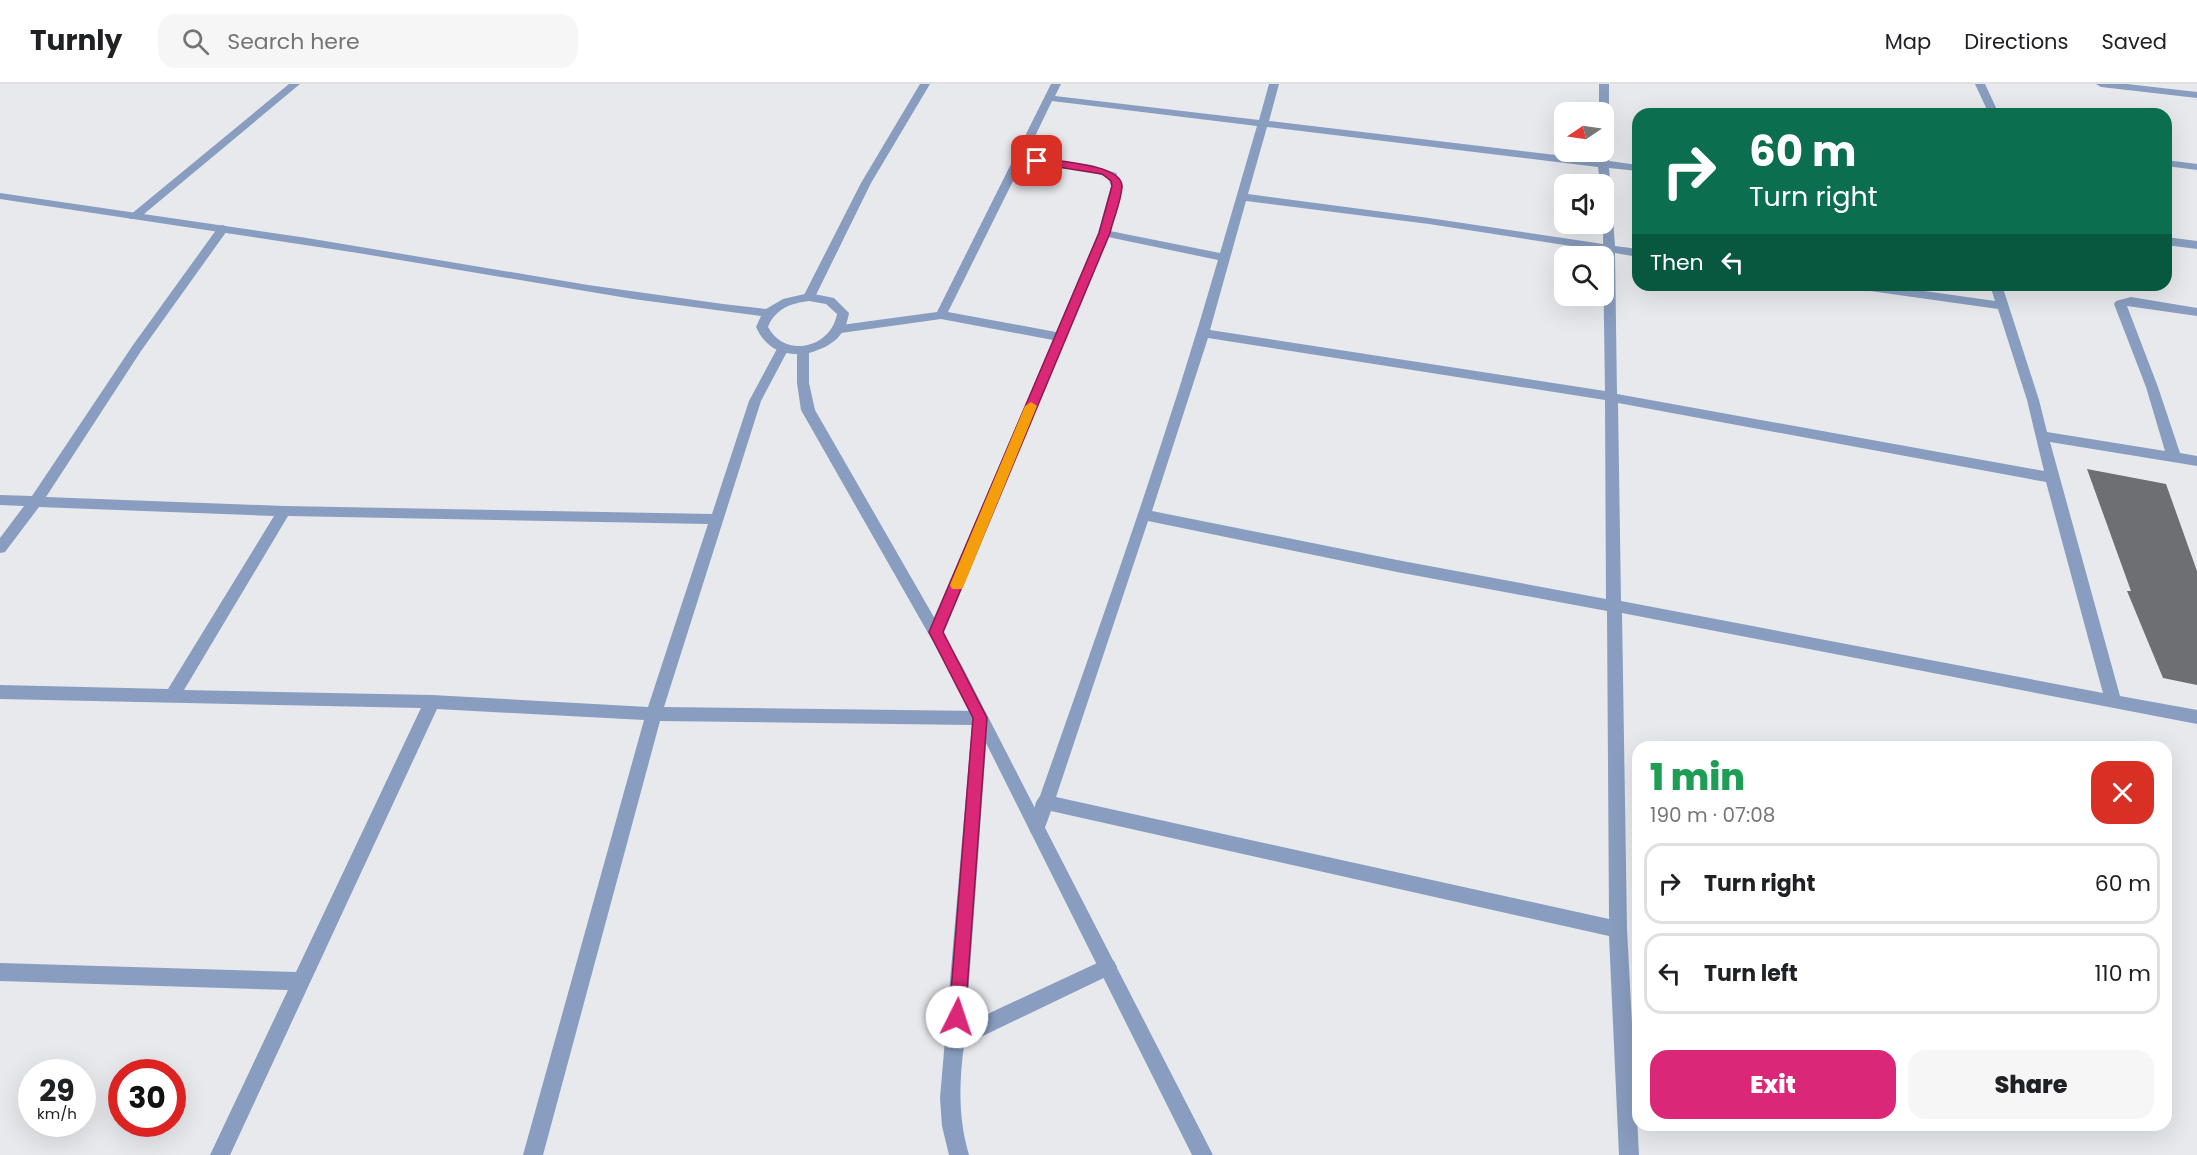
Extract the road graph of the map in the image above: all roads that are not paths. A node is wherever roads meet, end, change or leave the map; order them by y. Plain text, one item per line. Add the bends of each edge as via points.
1 (295, 84) edge
2 (925, 84) edge
3 (1056, 84) edge
4 (1274, 84) edge
5 (1604, 84) edge
6 (1980, 84) edge
7 (2101, 84) edge
8 (2197, 95) edge
9 (1049, 98) junction
10 (1604, 102) edge
11 (1992, 108) edge
12 (1262, 123) junction
13 (1554, 152) edge
14 (1018, 159) junction
15 (1614, 160) edge
16 (1603, 162) edge
17 (2172, 163) edge
18 (1632, 166) edge
19 (2197, 167) edge
20 (0, 196) edge
21 (1243, 197) junction
22 (134, 217) junction
23 (223, 228) junction
24 (1104, 233) junction
25 (2172, 242) edge
26 (2197, 245) edge
27 (1590, 246) edge
28 (1609, 246) edge
29 (1614, 250) edge
30 (1632, 252) edge
31 (1225, 258) junction
32 (1898, 291) edge
33 (1998, 291) edge
34 (809, 297) junction
35 (1610, 306) edge
36 (2002, 306) junction
37 (2197, 312) edge
38 (768, 314) junction
39 (941, 315) junction
40 (842, 329) junction
41 (1203, 333) junction
42 (1060, 337) junction
43 (783, 348) junction
44 (803, 350) junction
45 (1611, 397) junction
46 (2044, 436) junction
47 (2174, 457) junction
48 (2197, 461) edge
49 (2052, 478) junction
50 (0, 500) edge
51 (36, 501) junction
52 (284, 511) junction
53 (1144, 515) junction
54 (715, 519) junction
55 (0, 548) edge
56 (1614, 606) junction
57 (936, 632) junction
58 (0, 692) edge
59 (172, 696) junction
60 (2113, 700) junction
61 (432, 702) junction
62 (654, 714) junction
63 (2197, 717) edge
64 (980, 718) junction
65 (1044, 802) junction
66 (1036, 828) junction
67 (1618, 929) junction
68 (1108, 967) junction
69 (0, 972) edge
70 (302, 981) junction
71 (955, 1040) junction
72 (220, 1155) edge
73 (533, 1155) edge
74 (959, 1155) edge
75 (1203, 1155) edge
76 (1629, 1155) edge

1 - 22 street
2 - 34 street via 866,183
3 - 9 street
4 - 12 street
5 - 10 street
6 - 11 street
7 - 8 street
9 - 12 street
9 - 14 street
12 - 13 street
12 - 21 street
14 - 24 street via 1112,174 1117,186
14 - 39 street
15 - 18 street
16 - 28 street
17 - 19 street
20 - 22 street
21 - 27 street via 1429,220
21 - 31 street
22 - 23 street
23 - 38 street via 639,298
23 - 51 street via 137,348
24 - 31 street
24 - 42 street
25 - 26 street
29 - 30 street
31 - 41 street
32 - 36 street
33 - 36 street
34 - 38 street via 786,302
34 - 40 street via 838,307 843,314
35 - 45 street
36 - 46 street
37 - 47 street via 2131,301 2120,304
38 - 43 street via 762,327 764,334
39 - 40 street
39 - 42 street
40 - 44 street via 826,343
41 - 45 street
41 - 53 street
42 - 57 street
43 - 44 street
43 - 54 street via 754,401
44 - 57 street via 808,410
45 - 49 street
45 - 56 street
46 - 47 street
46 - 49 street
47 - 48 street
49 - 60 street
50 - 51 street
51 - 52 street
51 - 55 street
52 - 54 street
52 - 59 street
53 - 56 street
53 - 65 street
54 - 62 street
56 - 60 street
56 - 67 street
57 - 64 street
58 - 59 street
59 - 61 street
60 - 63 street
61 - 62 street
61 - 70 street
62 - 64 street
62 - 73 street
64 - 66 street
64 - 71 street
65 - 66 street
65 - 67 street
66 - 68 street
67 - 76 street
68 - 71 street
68 - 75 street
69 - 70 street
70 - 72 street
71 - 74 street via 949,1086

